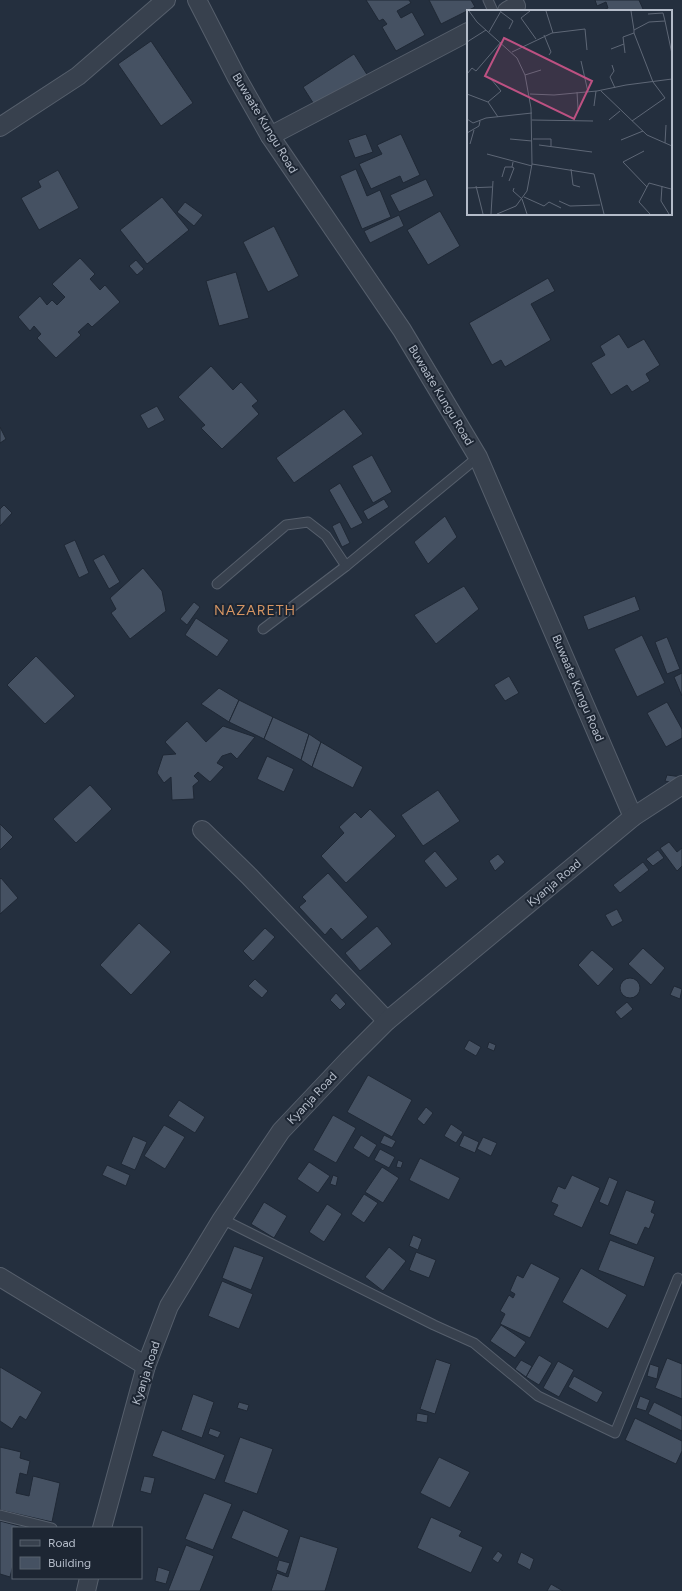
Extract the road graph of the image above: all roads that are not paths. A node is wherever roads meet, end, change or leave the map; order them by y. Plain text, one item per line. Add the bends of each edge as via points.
1 (166, 0) edge
2 (197, 0) edge
3 (488, 0) edge
4 (493, 10) edge
5 (467, 33) edge
6 (0, 127) edge
7 (270, 136) junction
8 (478, 456) junction
9 (346, 566) junction
10 (217, 584) dead end
11 (263, 629) dead end
12 (682, 785) edge
13 (633, 817) junction
14 (202, 830) dead end
15 (387, 1021) junction
16 (222, 1219) junction
17 (0, 1277) edge
18 (678, 1278) dead end
19 (146, 1366) junction
20 (0, 1515) edge
21 (48, 1527) edge
22 (102, 1527) edge
23 (89, 1579) edge
24 (86, 1591) edge

1 - 6 street via 78,76
2 - 7 street, Buwaate Kungu Road
3 - 4 lane
5 - 7 street
7 - 8 street, Buwaate Kungu Road via 402,330
8 - 9 lane
8 - 13 street, Buwaate Kungu Road
9 - 10 lane via 326,536 308,522 286,525
9 - 11 lane
12 - 13 street, Kyanja Road
13 - 15 street, Kyanja Road
14 - 15 street
15 - 16 street, Kyanja Road via 281,1131
16 - 18 lane via 474,1343 538,1396 615,1433
16 - 19 street, Kyanja Road via 169,1306
17 - 19 street
19 - 22 street, Kyanja Road
20 - 21 lane
23 - 24 street

